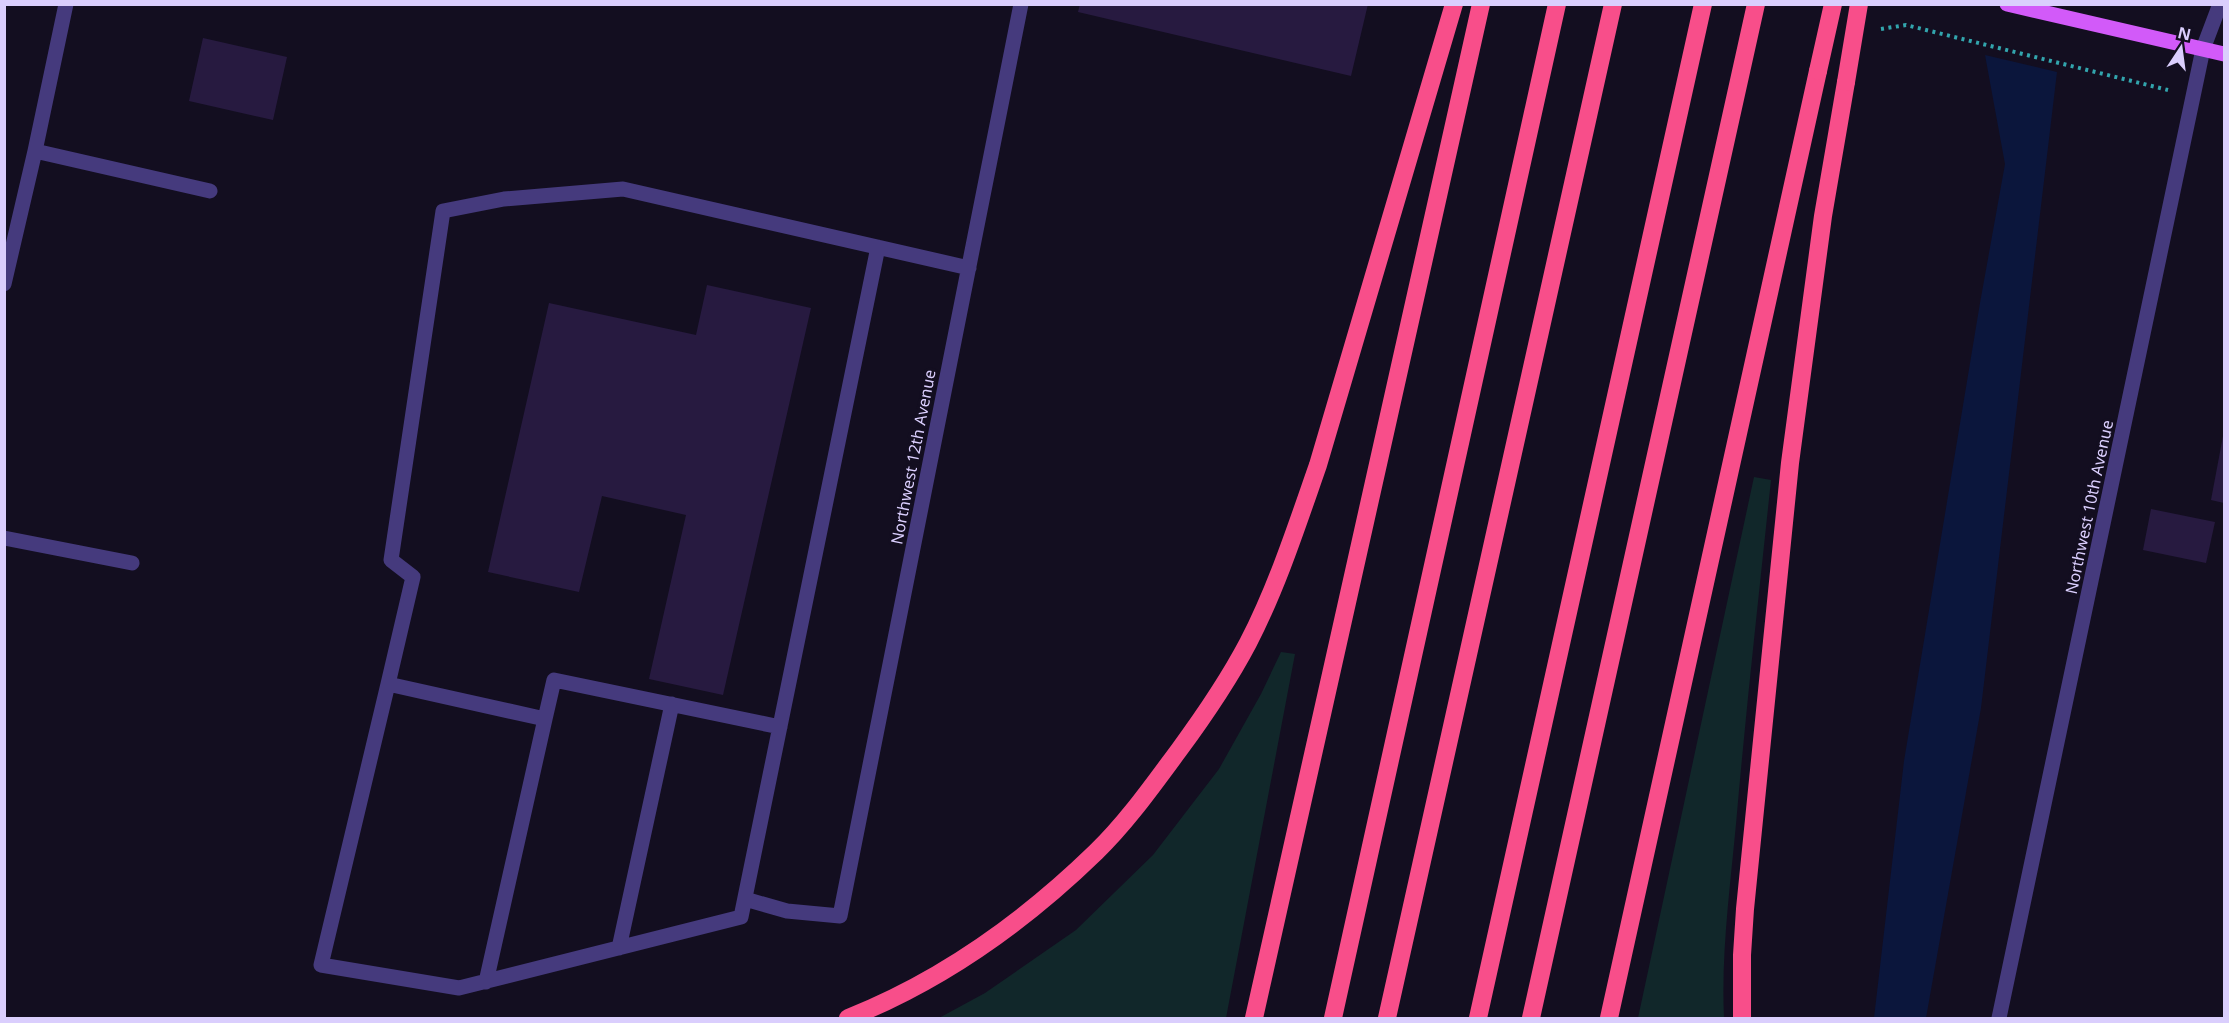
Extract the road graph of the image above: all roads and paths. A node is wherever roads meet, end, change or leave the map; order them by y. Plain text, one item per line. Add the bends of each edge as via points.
1 (66, 4) edge
2 (1021, 4) edge
3 (1454, 4) edge
4 (1481, 4) edge
5 (1557, 4) edge
6 (1613, 4) edge
7 (1703, 4) edge
8 (1756, 4) edge
9 (1833, 4) edge
10 (1859, 4) edge
11 (2007, 4) edge
12 (2220, 4) edge
13 (1874, 26) dead end
14 (2203, 49) junction
15 (2224, 54) edge
16 (2193, 96) junction
17 (35, 151) junction
18 (210, 191) dead end
19 (878, 247) junction
20 (969, 268) junction
21 (4, 284) edge
22 (4, 538) edge
23 (132, 563) dead end
24 (388, 684) junction
25 (672, 704) junction
26 (545, 719) junction
27 (780, 727) junction
28 (745, 899) junction
29 (620, 948) junction
30 (486, 982) junction
31 (848, 1018) edge
32 (1254, 1018) edge
33 (1333, 1018) edge
34 (1387, 1018) edge
35 (1478, 1018) edge
36 (1532, 1018) edge
37 (1609, 1018) edge
38 (1742, 1018) edge
39 (1999, 1018) edge

1 - 17 street
2 - 20 street, Northwest 12th Avenue
3 - 31 highway via 1318,465 1293,536 1232,673 1147,793 1097,851 1064,881 991,941 917,986
4 - 32 highway
5 - 33 highway
6 - 34 highway
7 - 35 highway
8 - 36 highway
9 - 37 highway, bridge
10 - 38 highway, bridge via 1823,216 1790,463 1745,909
11 - 14 main road
12 - 14 street, Northwest 10th Avenue
13 - 16 path via 1885,30 1906,25
14 - 15 main road
14 - 16 street, Northwest 10th Avenue
16 - 39 street, Northwest 10th Avenue
17 - 18 street
17 - 21 street
19 - 20 street
19 - 24 street via 623,189 504,199 443,211 391,560 412,577
19 - 27 street
20 - 28 street, Northwest 12th Avenue via 840,916 787,911
22 - 23 street
24 - 26 street
24 - 30 street via 321,965 459,988
25 - 26 street via 554,680
25 - 27 street
25 - 29 street
26 - 30 street
27 - 28 street
28 - 29 street via 741,917
29 - 30 street

